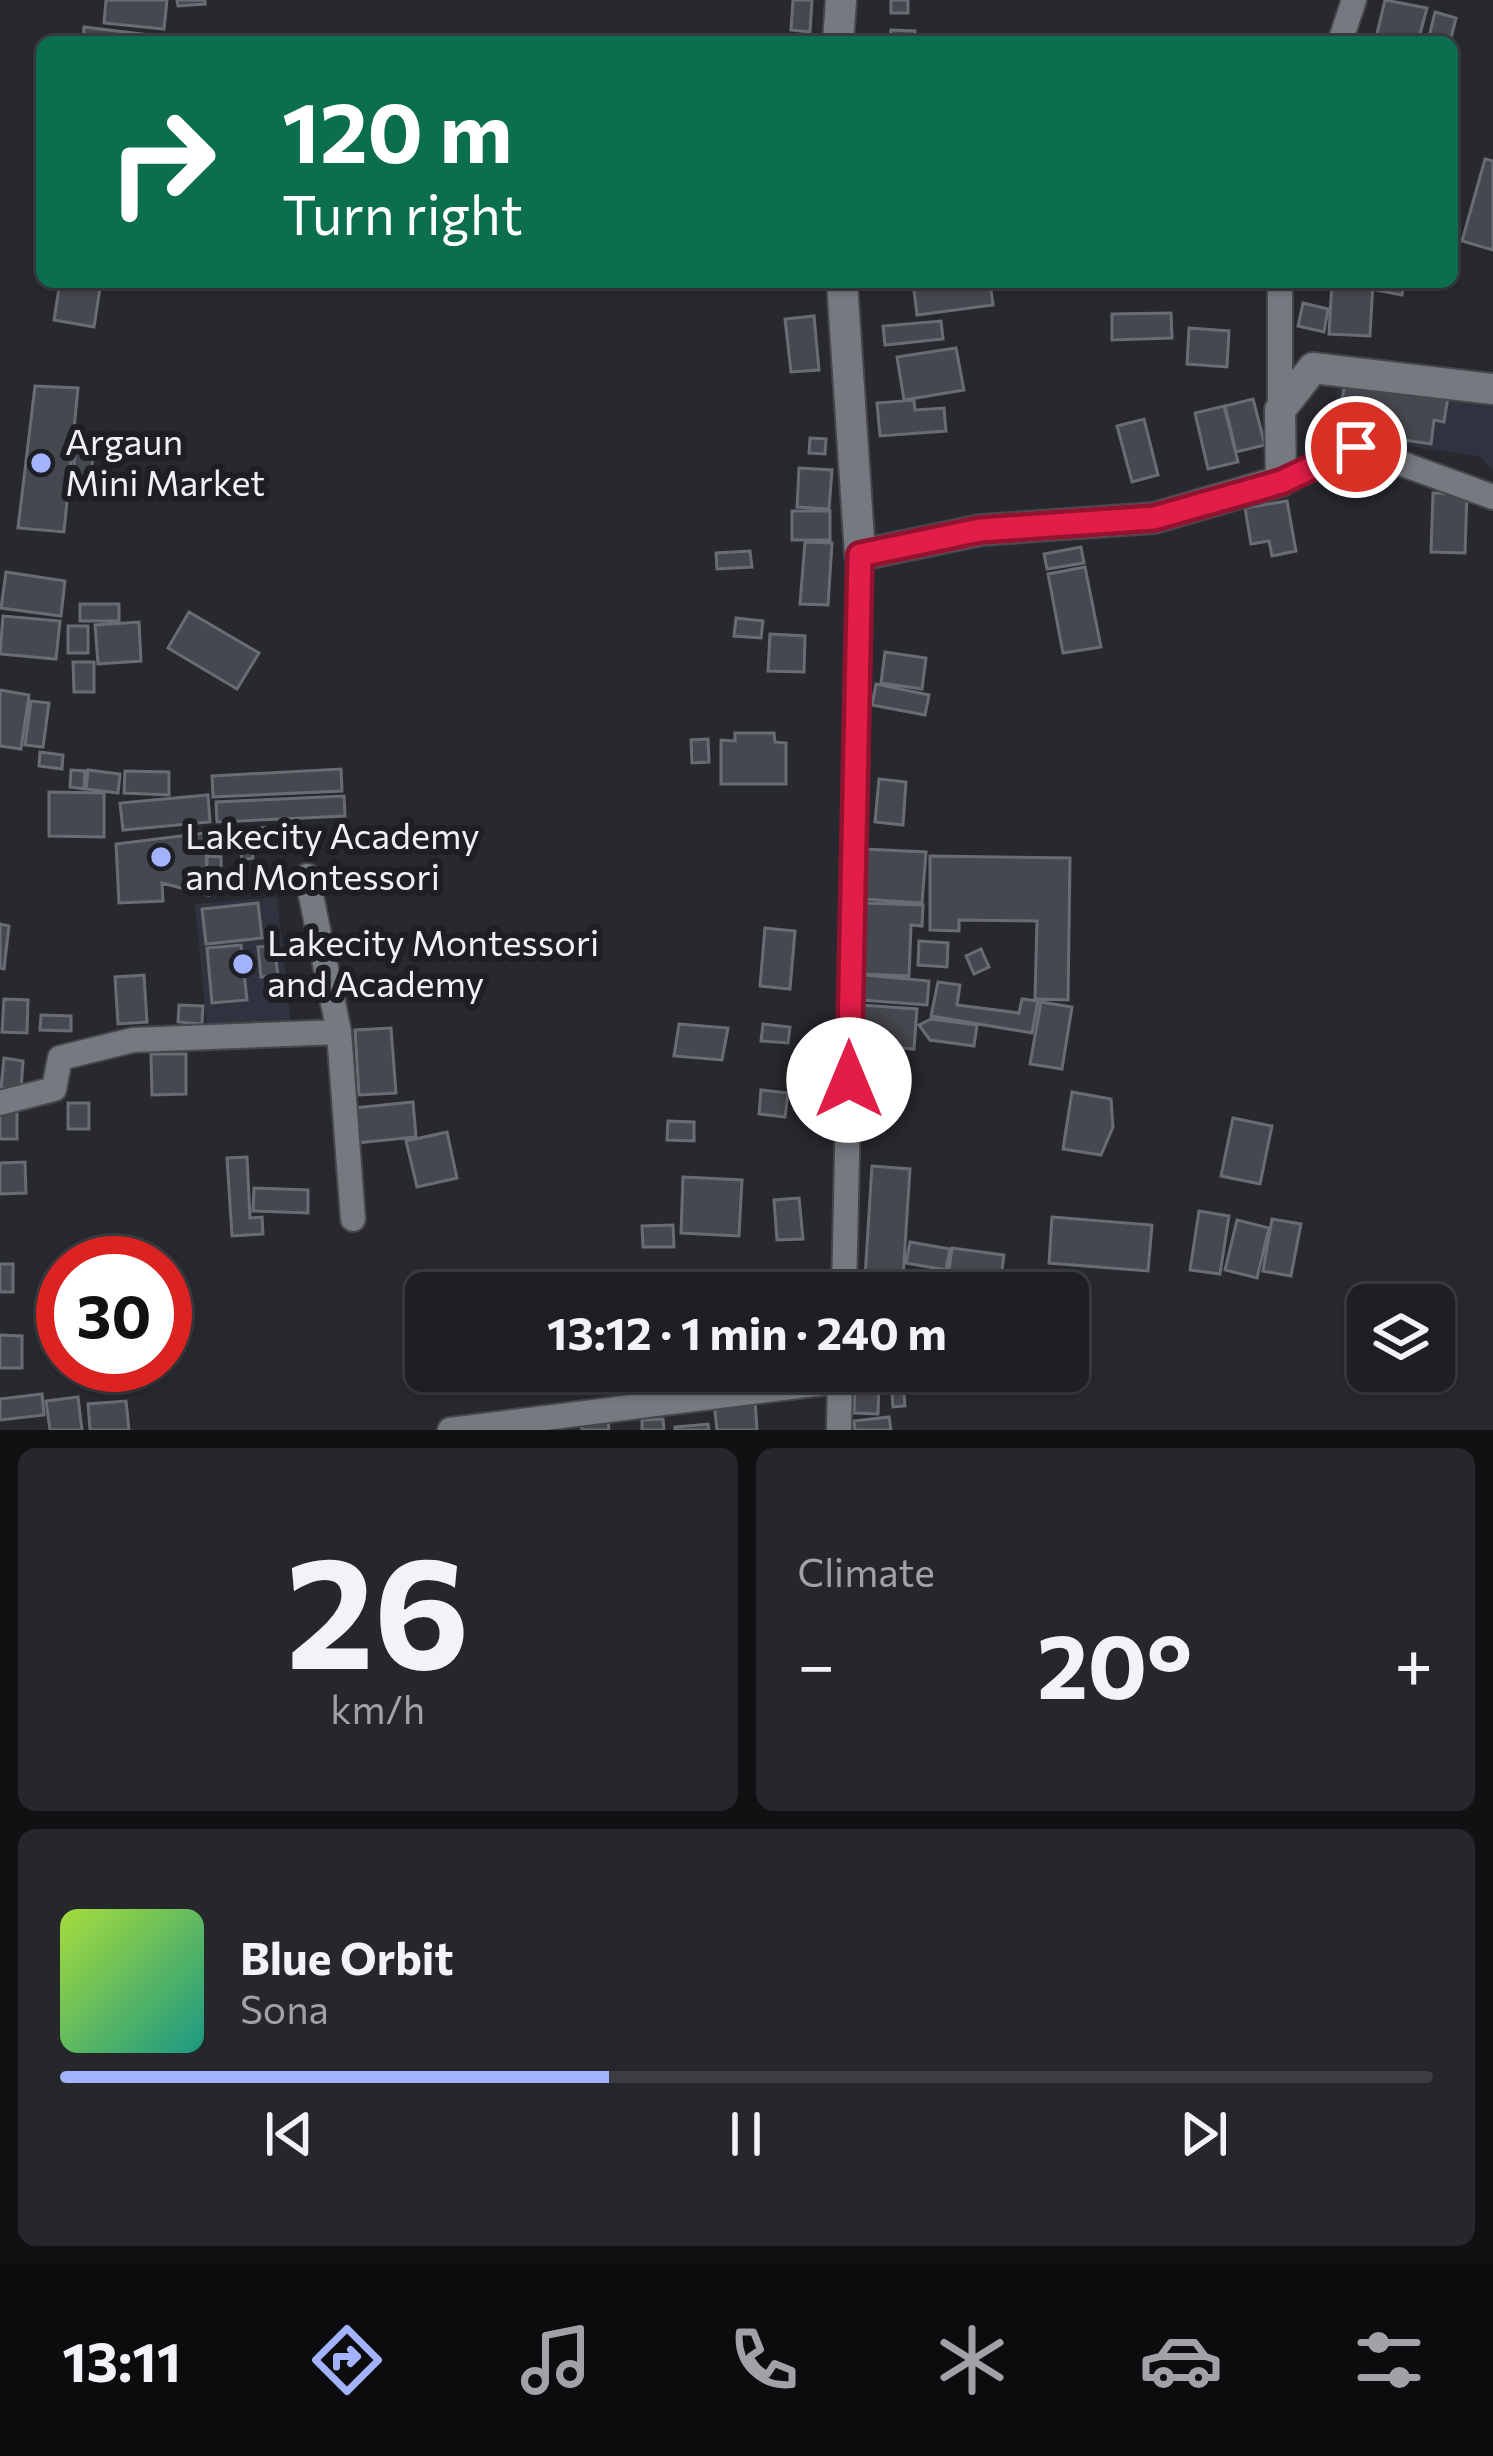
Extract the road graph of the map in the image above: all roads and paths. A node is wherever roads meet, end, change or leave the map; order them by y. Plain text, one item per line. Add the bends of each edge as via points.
1 (841, 0) edge
2 (1354, 0) edge
3 (838, 36) edge
4 (1342, 36) edge
5 (842, 288) edge
6 (1280, 288) edge
7 (1493, 389) edge
8 (1280, 410) junction
9 (1281, 482) junction
10 (1493, 497) edge
11 (860, 555) junction
12 (307, 876) dead end
13 (339, 1032) junction
14 (0, 1103) edge
15 (353, 1219) dead end
16 (844, 1272) edge
17 (724, 1392) edge
18 (840, 1392) edge
19 (450, 1430) edge
20 (839, 1430) edge

1 - 3 main road
2 - 4 street
5 - 11 main road
6 - 8 street
7 - 8 main road via 1313,368
8 - 9 main road
9 - 10 street via 1356,447
9 - 11 main road via 1154,518 980,530
11 - 16 street
12 - 13 street
13 - 14 street via 133,1040 59,1058 54,1089
13 - 15 street
17 - 19 street
18 - 20 street

